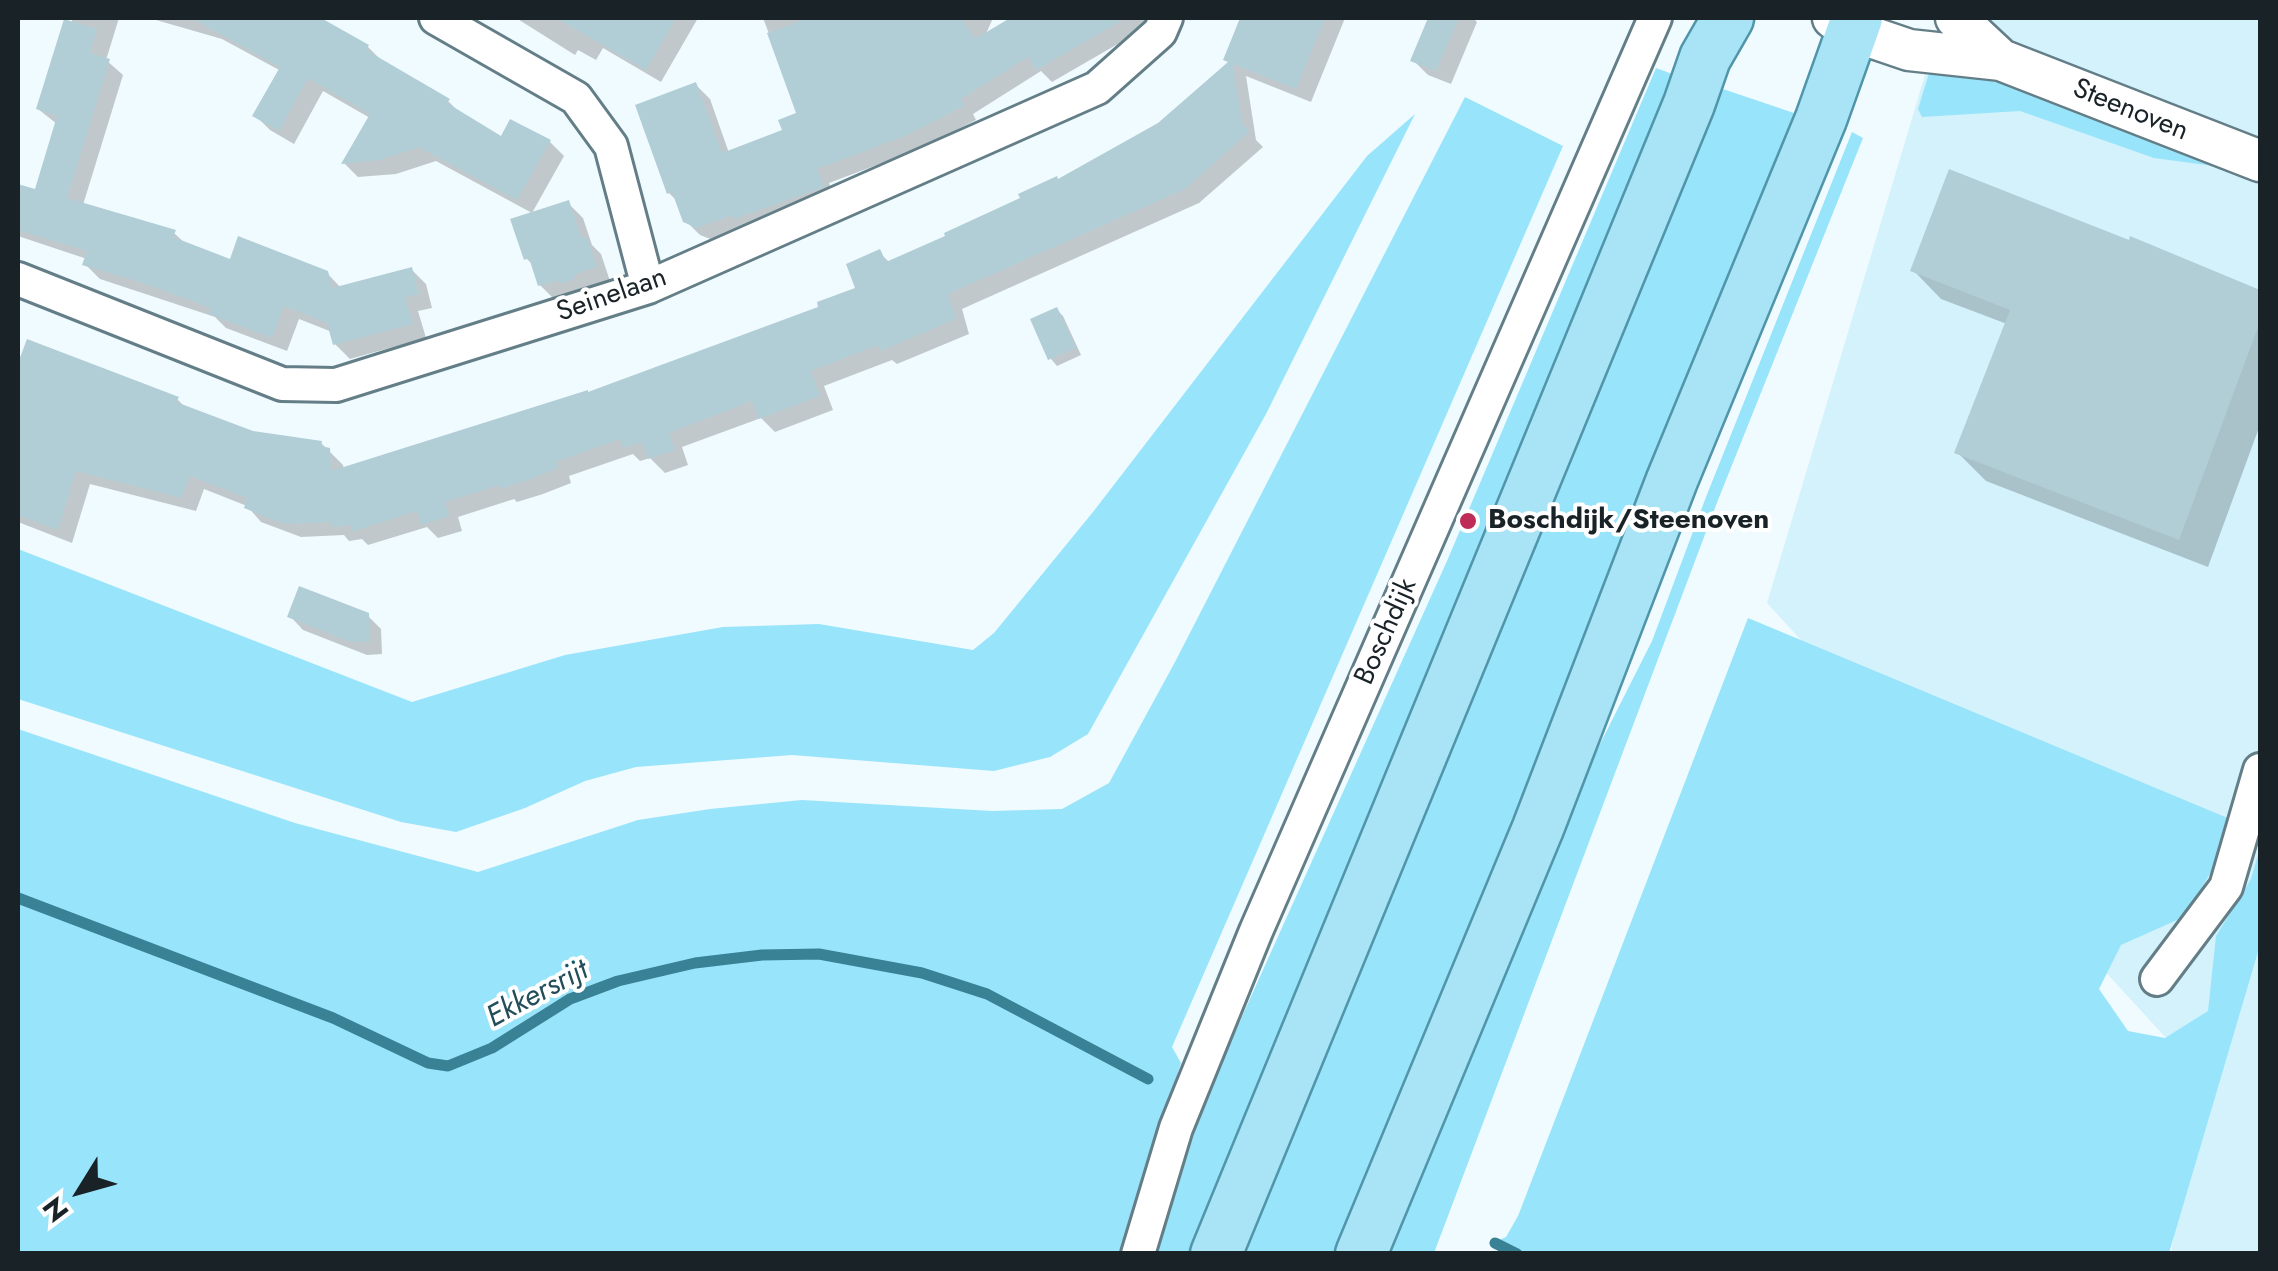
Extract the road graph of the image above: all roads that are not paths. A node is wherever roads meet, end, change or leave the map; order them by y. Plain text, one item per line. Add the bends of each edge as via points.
1 (436, 18) edge
2 (1166, 18) edge
3 (1655, 18) edge
4 (1728, 18) edge
5 (1956, 18) edge
6 (1848, 22) edge
7 (2001, 60) junction
8 (2260, 161) edge
9 (18, 279) edge
10 (648, 287) junction
11 (2260, 770) edge
12 (2157, 979) dead end
13 (1138, 1254) edge
14 (1216, 1254) edge
15 (1362, 1254) edge

1 - 10 street via 576,98 611,146
2 - 10 street, Seinelaan via 1160,32 1096,88
3 - 13 street, Boschdijk via 1256,930 1176,1128
4 - 14 main road via 1705,58
5 - 7 street, Steenoven
6 - 7 street, Steenoven via 1909,50
6 - 15 main road via 1820,119
7 - 8 street, Steenoven
9 - 10 street, Seinelaan via 282,384 336,385
11 - 12 street via 2226,887

